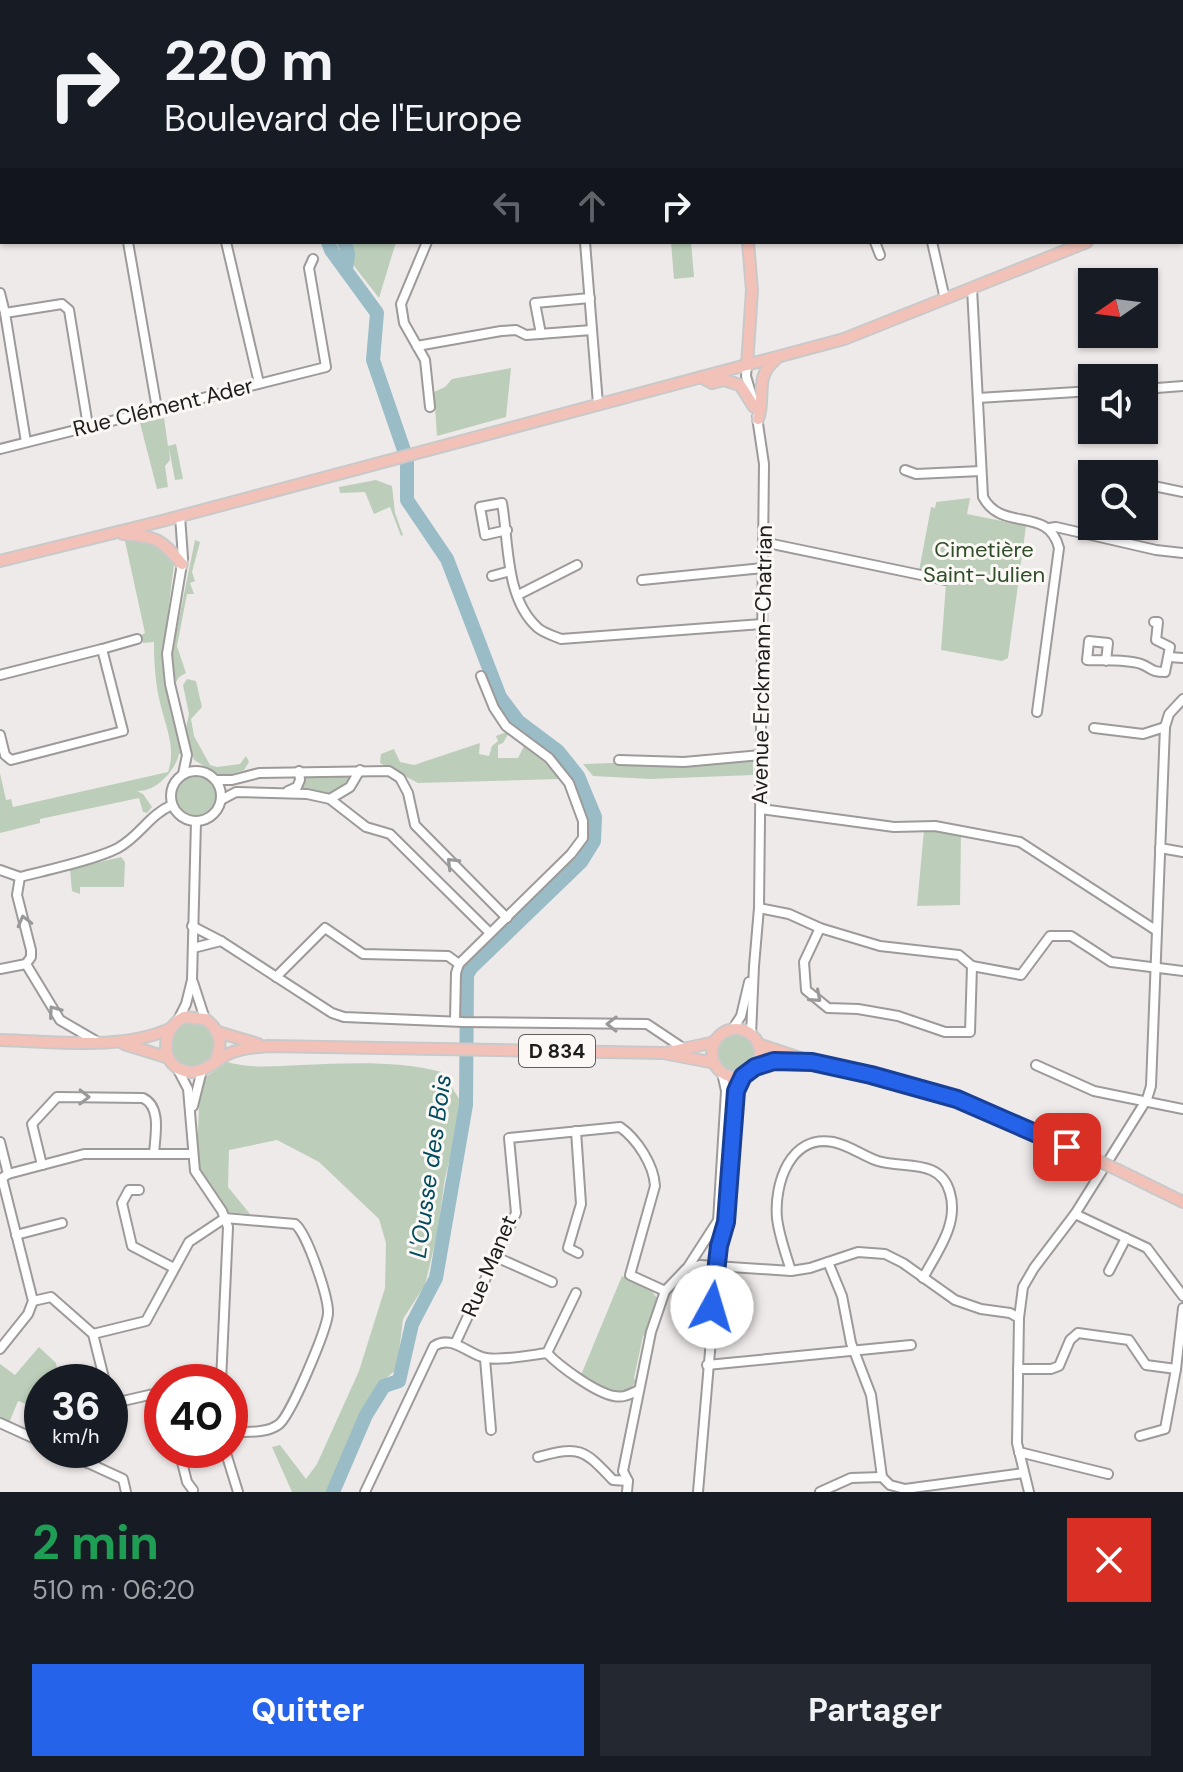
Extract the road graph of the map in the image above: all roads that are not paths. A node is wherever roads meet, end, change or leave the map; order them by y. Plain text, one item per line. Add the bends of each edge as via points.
1 (128, 244) edge
2 (226, 244) edge
3 (426, 244) edge
4 (585, 244) edge
5 (748, 244) edge
6 (876, 244) edge
7 (932, 244) edge
8 (1082, 244) edge
9 (880, 255) dead end
10 (313, 259) dead end
11 (972, 288) junction
12 (0, 293) edge
13 (590, 298) junction
14 (945, 299) junction
15 (5, 313) junction
16 (592, 330) junction
17 (541, 334) junction
18 (417, 346) junction
19 (777, 357) junction
20 (747, 365) junction
21 (701, 377) junction
22 (259, 383) junction
23 (1183, 386) edge
24 (1158, 388) edge
25 (1078, 392) edge
26 (978, 398) junction
27 (598, 404) junction
28 (430, 407) dead end
29 (754, 407) junction
30 (157, 409) junction
31 (758, 419) junction
32 (88, 426) junction
33 (26, 442) junction
34 (0, 449) edge
35 (905, 470) dead end
36 (981, 471) junction
37 (1158, 487) edge
38 (1183, 492) edge
39 (180, 516) junction
40 (1049, 528) junction
41 (507, 530) dead end
42 (113, 533) junction
43 (763, 542) junction
44 (1183, 553) edge
45 (0, 561) edge
46 (182, 564) junction
47 (577, 565) dead end
48 (763, 568) junction
49 (510, 571) junction
50 (492, 576) dead end
51 (642, 580) dead end
52 (945, 580) dead end
53 (518, 595) junction
54 (1154, 622) dead end
55 (762, 624) junction
56 (137, 639) dead end
57 (102, 649) junction
58 (1169, 657) junction
59 (1183, 658) edge
60 (1106, 661) dead end
61 (0, 675) edge
62 (481, 676) dead end
63 (1183, 699) edge
64 (1037, 712) dead end
65 (1165, 727) junction
66 (1094, 728) dead end
67 (0, 735) edge
68 (187, 755) junction
69 (761, 755) junction
70 (619, 760) dead end
71 (198, 770) junction
72 (360, 770) junction
73 (299, 771) junction
74 (259, 773) junction
75 (183, 774) junction
76 (216, 780) junction
77 (270, 794) junction
78 (330, 799) junction
79 (221, 800) junction
80 (172, 805) junction
81 (761, 809) junction
82 (196, 821) junction
83 (1160, 848) junction
84 (1183, 852) edge
85 (0, 870) edge
86 (20, 877) junction
87 (759, 908) junction
88 (507, 918) junction
89 (192, 926) junction
90 (820, 928) junction
91 (1157, 931) junction
92 (490, 933) junction
93 (221, 941) junction
94 (193, 948) junction
95 (26, 964) junction
96 (459, 964) junction
97 (754, 966) junction
98 (972, 966) junction
99 (1156, 968) junction
100 (0, 969) edge
101 (1183, 971) edge
102 (276, 977) junction
103 (192, 980) junction
104 (205, 1019) junction
105 (178, 1020) junction
106 (462, 1022) junction
107 (169, 1029) junction
108 (732, 1030) junction
109 (218, 1032) junction
110 (0, 1040) edge
111 (755, 1040) junction
112 (97, 1042) junction
113 (118, 1042) junction
114 (715, 1042) junction
115 (268, 1046) junction
116 (683, 1048) junction
117 (663, 1053) junction
118 (216, 1059) junction
119 (812, 1062) junction
120 (173, 1063) junction
121 (715, 1063) junction
122 (1036, 1065) dead end
123 (755, 1067) junction
124 (202, 1070) junction
125 (722, 1073) junction
126 (743, 1076) junction
127 (1145, 1102) junction
128 (1183, 1109) edge
129 (192, 1115) junction
130 (576, 1131) junction
131 (0, 1142) edge
132 (154, 1154) junction
133 (192, 1154) junction
134 (42, 1165) junction
135 (8, 1174) junction
136 (139, 1190) dead end
137 (1183, 1202) edge
138 (1075, 1214) junction
139 (225, 1218) junction
140 (718, 1221) junction
141 (62, 1223) dead end
142 (16, 1235) junction
143 (1126, 1238) junction
144 (719, 1246) junction
145 (578, 1253) dead end
146 (496, 1257) junction
147 (828, 1262) junction
148 (717, 1265) junction
149 (174, 1268) junction
150 (686, 1269) junction
151 (791, 1271) junction
152 (1109, 1271) dead end
153 (923, 1278) junction
154 (552, 1282) dead end
155 (665, 1291) junction
156 (576, 1293) dead end
157 (1183, 1296) edge
158 (33, 1301) junction
159 (1183, 1308) edge
160 (1019, 1318) junction
161 (93, 1334) junction
162 (455, 1344) junction
163 (911, 1345) dead end
164 (0, 1349) edge
165 (854, 1351) junction
166 (547, 1353) junction
167 (485, 1359) junction
168 (100, 1364) edge
169 (222, 1364) edge
170 (707, 1365) junction
171 (1018, 1369) junction
172 (1176, 1369) junction
173 (639, 1390) junction
174 (0, 1423) edge
175 (491, 1430) dead end
176 (248, 1431) edge
177 (24, 1434) edge
178 (1140, 1436) dead end
179 (1019, 1452) junction
180 (538, 1457) dead end
181 (98, 1468) edge
182 (184, 1468) edge
183 (231, 1468) edge
184 (1024, 1473) junction
185 (1108, 1474) dead end
186 (882, 1477) junction
187 (628, 1481) junction
188 (193, 1490) dead end
189 (126, 1492) edge
190 (238, 1492) edge
191 (365, 1492) edge
192 (627, 1492) edge
193 (698, 1492) edge
194 (820, 1492) edge
195 (1029, 1492) edge

1 - 30 street
2 - 22 street
3 - 18 street via 401,304
4 - 13 street
5 - 20 main road via 752,290
6 - 9 street
7 - 14 street
8 - 11 main road
10 - 22 street, Rue Clément Ader via 309,268 326,367
11 - 14 main road
11 - 26 street
12 - 15 street
13 - 16 street
13 - 17 street via 535,303
14 - 19 main road via 844,339
15 - 32 street via 62,304 69,310
15 - 33 street
16 - 17 street
16 - 27 street
17 - 18 street via 501,331
18 - 28 street via 425,360
19 - 20 main road
19 - 31 main road via 760,384 763,406
20 - 21 main road
20 - 29 street, Avenue Erckmann-Chatrian
21 - 27 main road
21 - 29 main road via 740,385
22 - 30 street, Rue Clément Ader
23 - 24 street
25 - 26 street
26 - 36 street
27 - 39 main road
29 - 31 street, Avenue Erckmann-Chatrian
30 - 32 street, Rue Clément Ader
31 - 43 street, Avenue Erckmann-Chatrian via 764,464
32 - 33 street, Rue Clément Ader
33 - 34 street, Rue Clément Ader
35 - 36 street
36 - 40 street via 989,507 999,515
37 - 38 street
39 - 42 main road
39 - 46 street
40 - 44 street
40 - 64 street via 1059,548
41 - 49 street
42 - 45 main road
42 - 46 main road via 163,542
43 - 48 street, Avenue Erckmann-Chatrian
43 - 52 street
46 - 68 street via 167,654
47 - 53 street
48 - 51 street
48 - 55 street, Avenue Erckmann-Chatrian
49 - 50 street
49 - 53 street
53 - 55 street via 539,629 561,639
54 - 58 street via 1156,640 1170,647
55 - 69 street, Avenue Erckmann-Chatrian
56 - 57 street
57 - 61 street
57 - 67 street via 123,731 11,760
58 - 59 street
58 - 60 street via 1165,672
62 - 88 street via 506,726 562,773 583,821 583,838 571,854
63 - 65 street
65 - 66 street via 1143,734
65 - 83 street
68 - 71 street
68 - 75 street
69 - 70 street via 684,762
69 - 81 street, Avenue Erckmann-Chatrian
71 - 75 street
71 - 76 street
72 - 73 street
72 - 78 street via 350,787
88 -> 72 street via 415,825 400,778 389,771
73 - 74 street
73 - 77 street via 297,787
74 - 76 street
74 - 77 street
75 - 80 street via 171,791
76 - 79 street
77 - 78 street
77 - 79 street via 236,792
78 - 92 street via 366,827 390,834
79 - 82 street via 215,813
80 - 82 street via 182,817
80 - 86 street via 118,848
81 - 87 street, Avenue Erckmann-Chatrian
81 - 91 street via 894,827 935,826 1020,842
82 - 89 street
83 - 84 street
83 - 91 street
85 - 86 street
95 -> 86 street via 31,950 17,895
87 - 90 street
87 - 97 street, Avenue Erckmann-Chatrian
88 - 92 street
89 - 93 street
89 - 94 street
90 - 98 street via 880,946 959,955
90 -> 98 street via 804,962 806,990 828,1008 898,1016 945,1032 970,1032
91 - 99 street
92 - 96 street
93 - 94 street
93 - 102 street
94 - 103 street
95 - 100 street
112 -> 95 street via 60,1020
96 - 102 street via 448,956 363,954 325,928
96 - 106 street
97 - 108 street, Avenue Erckmann-Chatrian
97 - 111 street, Avenue Erckmann-Chatrian
98 - 99 street via 1021,975 1050,936 1071,936 1111,962
99 - 101 street
99 - 127 street via 1151,1086
102 - 106 street via 344,1017
103 - 104 street
103 - 105 street
104 - 105 main road
104 - 109 main road
105 - 107 main road
116 -> 106 street via 647,1024
107 - 113 main road
107 - 120 main road via 165,1044
108 - 111 main road via 745,1031
108 - 114 main road
109 - 115 main road, D 834
109 - 118 main road
110 - 112 main road
111 - 119 main road
111 - 123 main road
112 - 113 main road
113 - 120 main road
114 - 116 main road, D 834
114 - 121 main road
115 - 117 main road, D 834
115 - 118 main road, D 834
116 - 117 main road, D 834
117 - 121 main road, D 834
118 - 124 main road
119 - 123 main road via 774,1061
119 - 137 main road, bridge via 957,1099
120 - 124 main road
120 - 129 street via 188,1089
121 - 125 main road
122 - 127 street via 1094,1091
123 - 126 main road
124 - 129 street
125 - 126 main road
125 - 140 street via 726,1091
126 - 144 street via 736,1091 726,1222
127 - 128 street
127 - 138 street
129 - 133 street
130 - 145 street via 581,1204 568,1248
130 - 146 street, Rue Manet via 509,1138 516,1213
130 - 155 street via 620,1127 631,1135 655,1174 630,1275
131 - 135 street
132 - 133 street
132 - 134 street via 84,1154
134 -> 132 street via 32,1124 57,1097 151,1101
133 - 139 street via 195,1171
134 - 135 street
135 - 142 street via 2,1178
136 - 149 street via 129,1190 122,1203 132,1246
138 - 143 street
138 - 160 street via 1027,1279
139 - 149 street via 189,1242
139 - 169 street
139 - 176 street via 287,1222 300,1228 328,1309 324,1331 287,1417 279,1425
140 - 144 street
140 - 150 street
141 - 142 street
142 - 158 street
143 - 152 street
143 - 157 street via 1147,1248
144 - 148 street
146 - 154 street
146 - 162 street, Rue Manet
147 - 151 street
147 - 153 street via 858,1252 885,1254
147 - 165 street
148 - 150 street
148 - 151 street
148 - 170 street
149 - 161 street via 146,1321
150 - 155 street
151 - 153 street via 777,1216 781,1178 798,1151 834,1142 880,1162 929,1168 946,1183 951,1222
153 - 160 street via 955,1300
155 - 173 street
156 - 166 street
158 - 161 street via 51,1297
158 - 164 street
159 - 172 street
160 - 171 street
161 - 168 street
162 - 167 street
162 - 191 street via 434,1346
163 - 165 street
165 - 170 street
165 - 186 street via 871,1395
166 - 167 street
166 - 173 street via 560,1367 611,1396
167 - 175 street
170 - 193 street
171 - 172 street via 1059,1366 1078,1333 1129,1340 1146,1365
171 - 179 street
172 - 178 street via 1165,1429
173 - 187 street via 623,1471
174 - 177 street
179 - 184 street
179 - 185 street
180 - 187 street via 578,1450 613,1480
181 - 189 street via 123,1479
182 - 188 street
183 - 190 street
184 - 186 street via 905,1489
184 - 195 street
186 - 194 street via 851,1478
187 - 192 street

